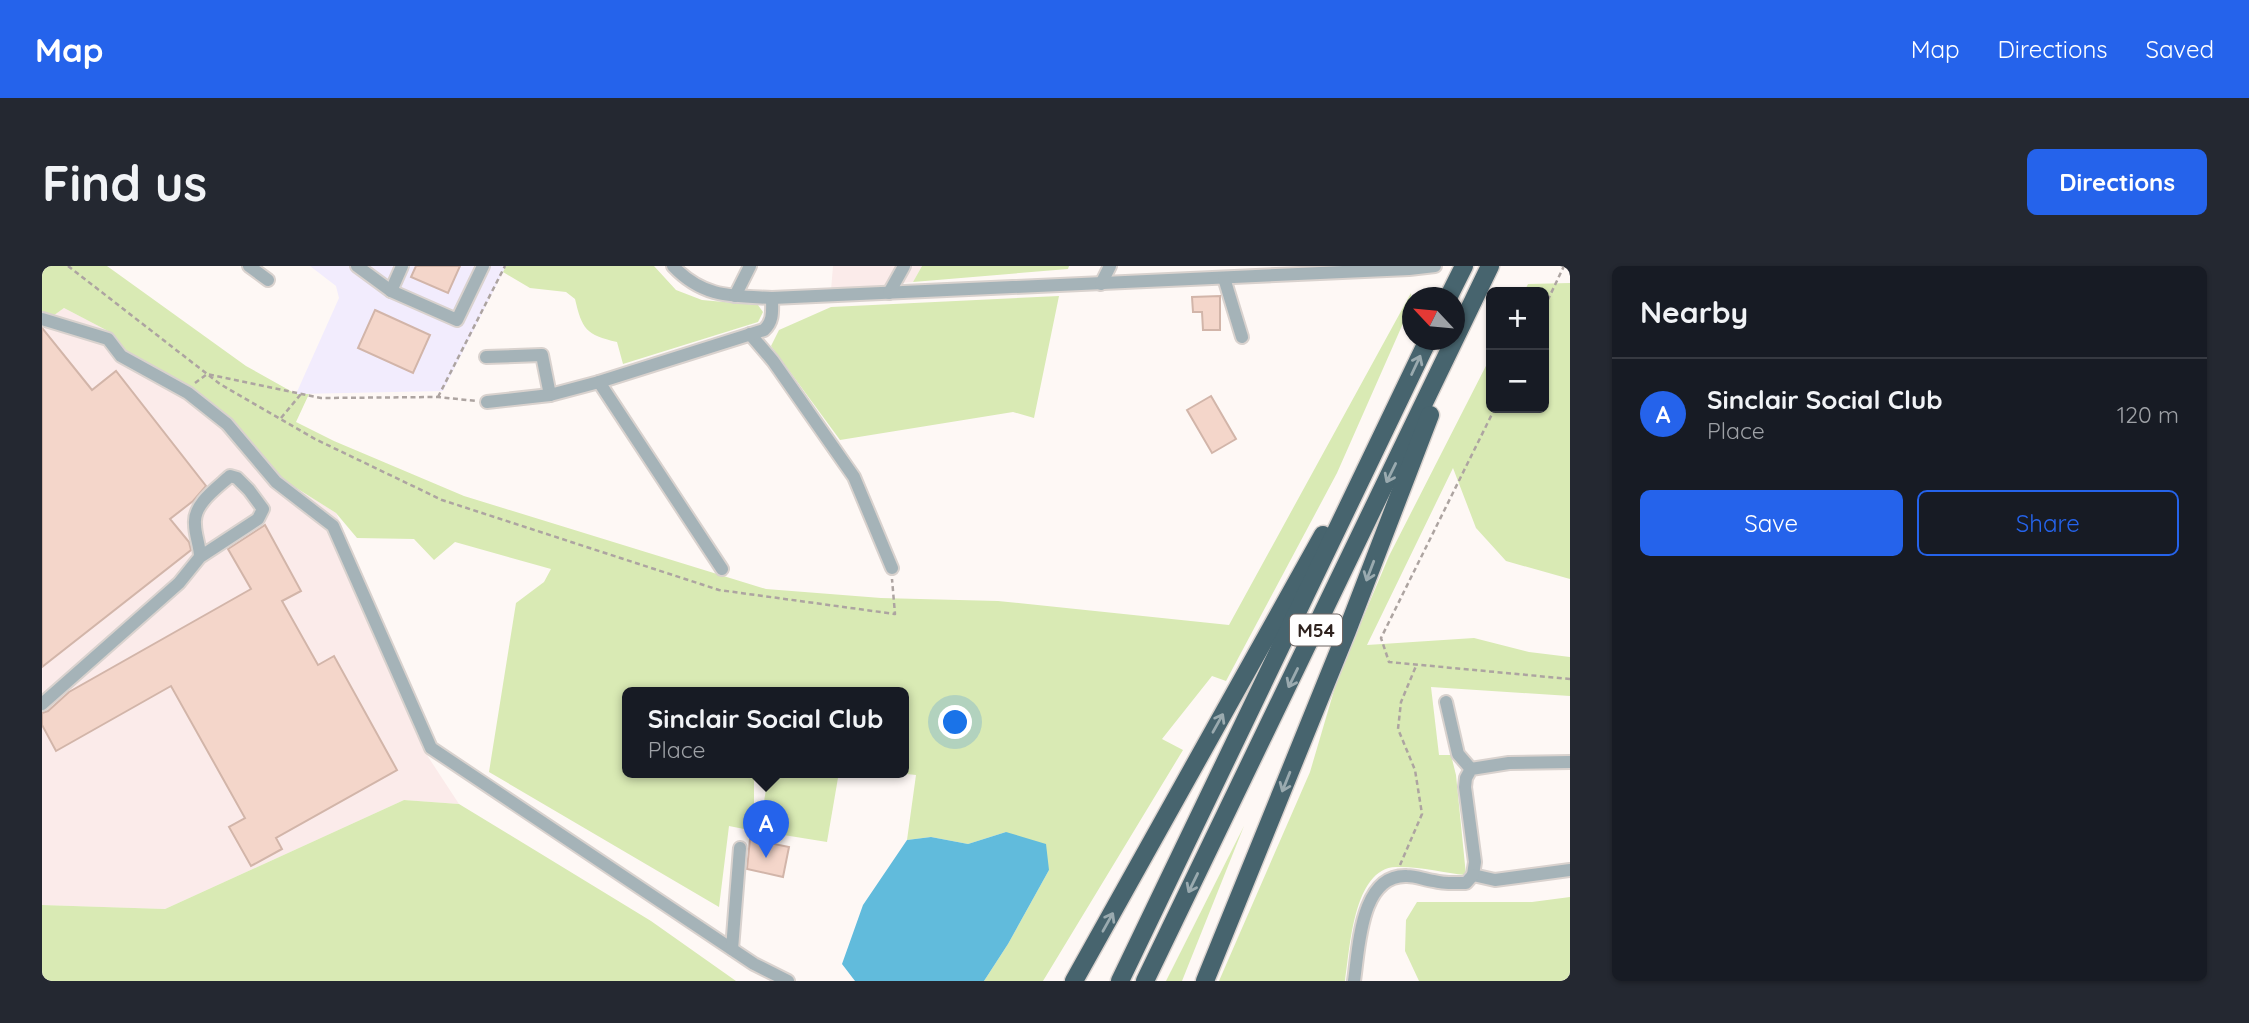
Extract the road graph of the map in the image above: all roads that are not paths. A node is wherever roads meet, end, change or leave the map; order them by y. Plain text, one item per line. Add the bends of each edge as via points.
1 (249, 266) edge
2 (356, 266) edge
3 (402, 266) edge
4 (483, 266) edge
5 (673, 266) edge
6 (750, 266) edge
7 (904, 266) edge
8 (1110, 266) edge
9 (1436, 266) edge
10 (1462, 269) edge
11 (1488, 270) edge
12 (1224, 278) junction
13 (268, 280) dead end
14 (1101, 284) junction
15 (1453, 287) edge
16 (391, 291) junction
17 (889, 293) junction
18 (735, 296) junction
19 (772, 298) junction
20 (42, 319) edge
21 (750, 334) junction
22 (1242, 337) dead end
23 (1423, 350) edge
24 (486, 357) dead end
25 (600, 382) junction
26 (1404, 390) junction
27 (550, 395) junction
28 (487, 402) road end
29 (200, 557) junction
30 (892, 568) road end
31 (722, 569) dead end
32 (1446, 702) dead end
33 (42, 704) edge
34 (1570, 762) edge
35 (1471, 769) junction
36 (740, 848) dead end
37 (1570, 870) edge
38 (1473, 875) junction
39 (732, 949) junction
40 (788, 981) edge
41 (1074, 981) edge
42 (1120, 981) edge
43 (1145, 981) edge
44 (1205, 981) edge
45 (1354, 981) edge

1 - 13 street
2 - 16 street
3 - 16 street
4 - 16 street via 457,320
5 - 18 street via 717,295
6 - 18 street
7 - 17 street
8 - 14 street
9 - 12 street
10 - 15 highway
11 -> 43 highway, M54
11 -> 44 highway, M54
12 - 14 street
12 - 22 street
14 - 17 street
17 - 19 street
18 - 19 street
19 - 21 street via 770,325
20 - 39 street via 108,339 121,356 184,391 227,424 276,481 333,526 431,748
21 - 25 street
21 - 30 street via 855,477
26 -> 23 highway, M54
24 - 27 street via 542,355
25 - 27 street
25 - 31 street
41 -> 26 highway, M54
26 - 42 highway, M54
27 - 28 street
29 - 29 street via 194,523 198,510 230,477 237,478 263,509 258,519
29 - 33 street via 179,583
32 - 35 street via 1458,754
34 - 35 street
35 - 38 street via 1465,787
36 - 39 street
37 - 38 street via 1495,880
38 - 45 street via 1466,883 1394,878 1375,893 1366,909
39 - 40 street

